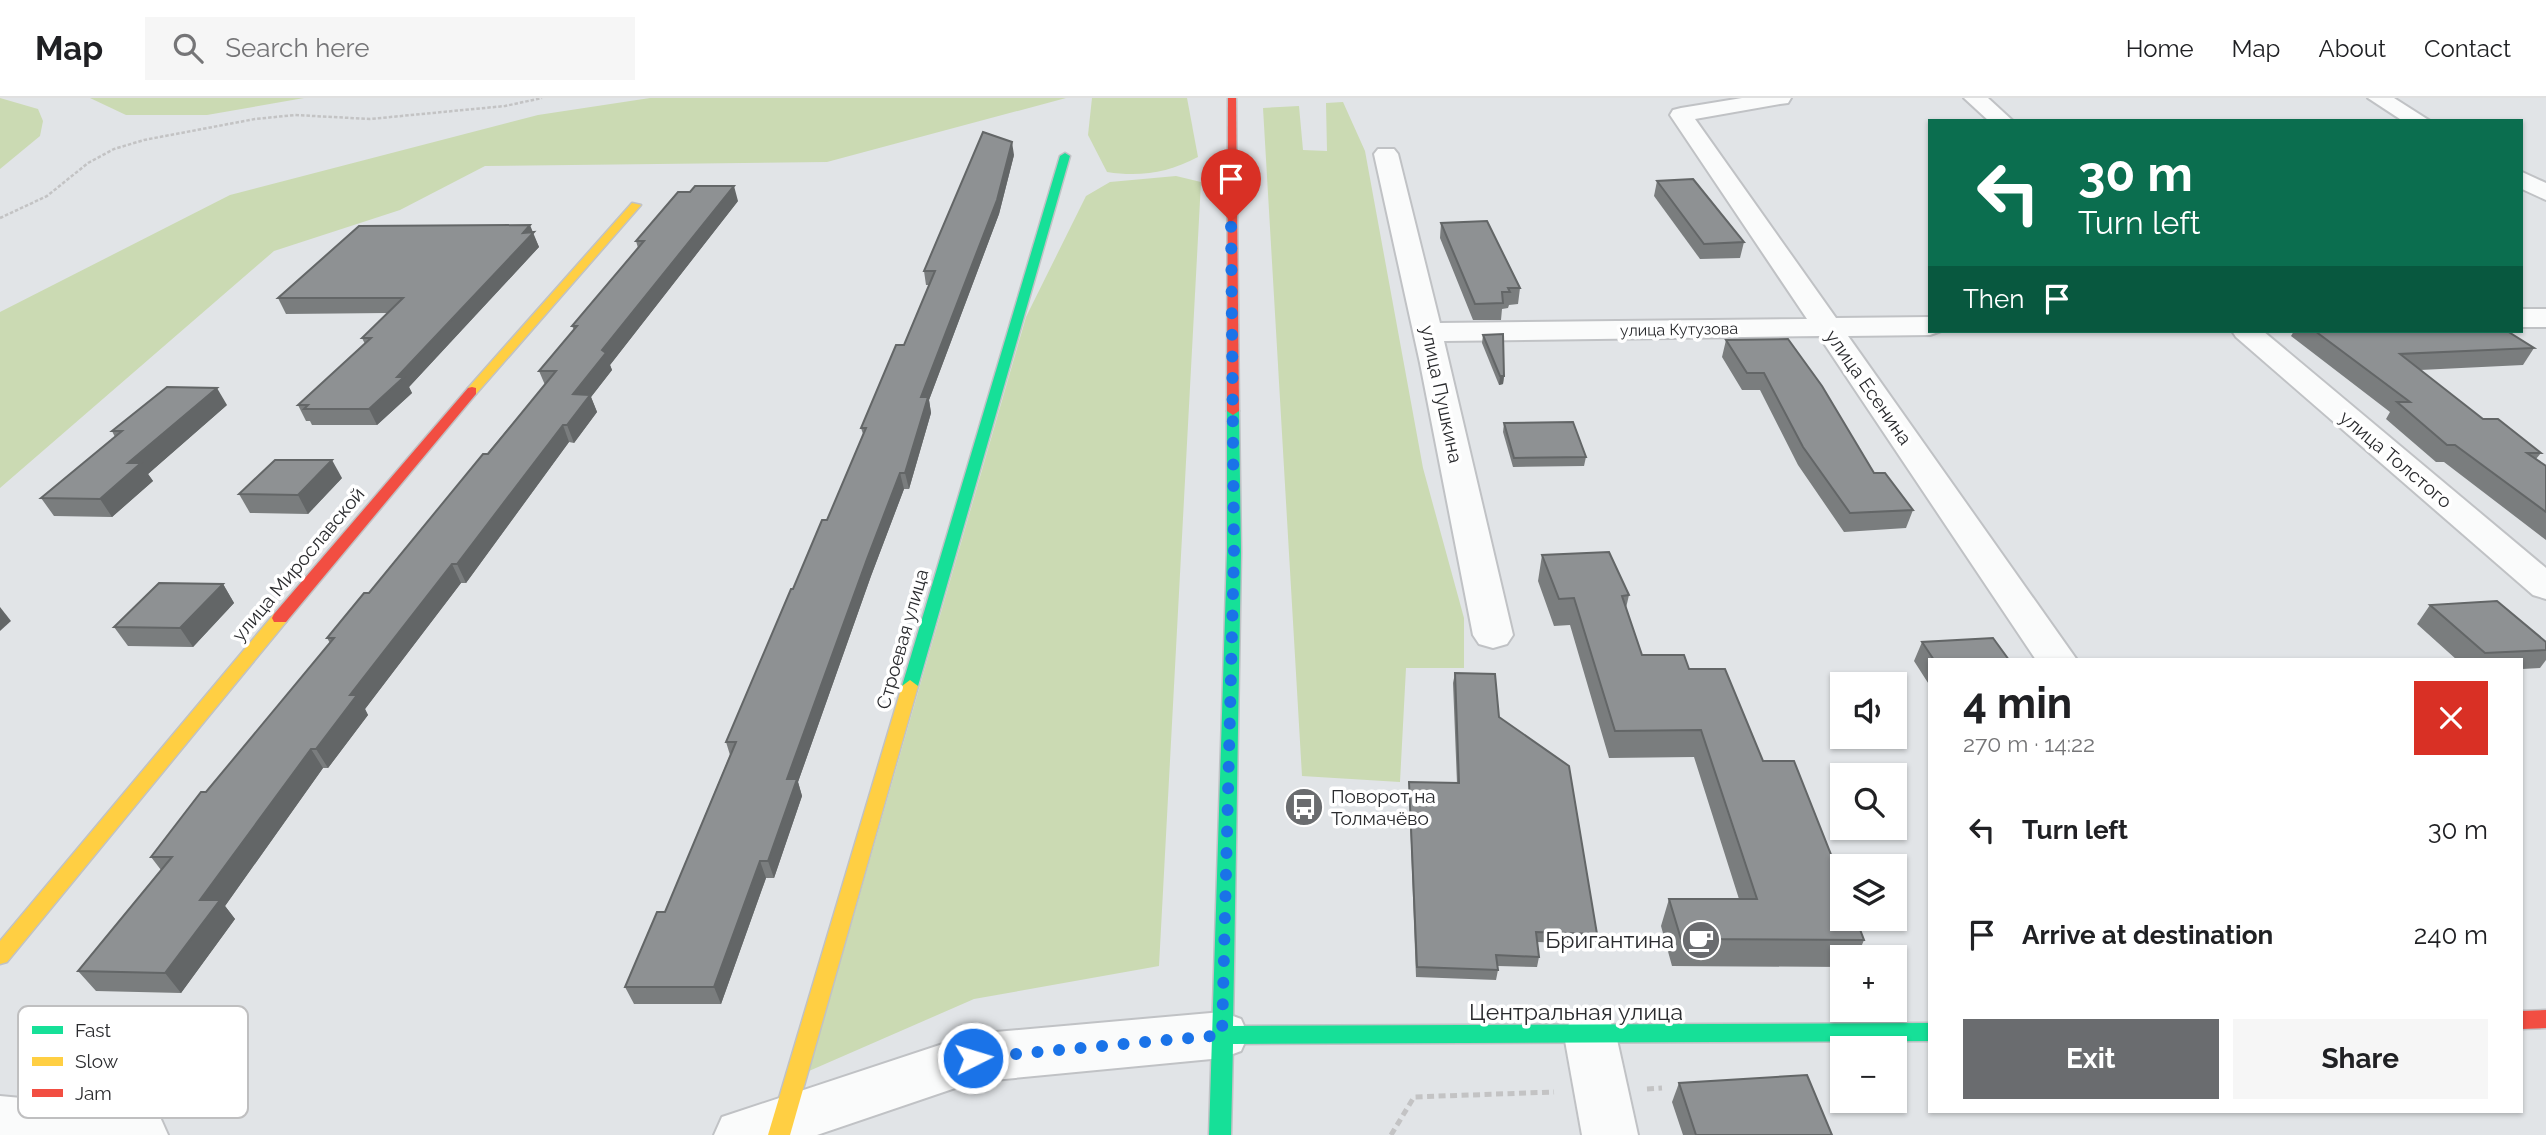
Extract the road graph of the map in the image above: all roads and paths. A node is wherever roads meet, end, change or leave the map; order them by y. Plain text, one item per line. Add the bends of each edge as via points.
1 (542, 98) edge
2 (1232, 98) edge
3 (1780, 98) edge
4 (1975, 98) edge
5 (2379, 98) edge
6 (1999, 119) edge
7 (2416, 119) edge
8 (1385, 153) dead end
9 (1065, 156) dead end
10 (2523, 180) edge
11 (2546, 193) edge
12 (636, 205) dead end
13 (0, 218) edge
14 (2523, 318) edge
15 (2546, 318) edge
16 (1928, 326) edge
17 (1827, 327) junction
18 (1429, 332) junction
19 (2248, 333) edge
20 (2546, 587) edge
21 (1493, 635) dead end
22 (2056, 658) edge
23 (0, 957) edge
24 (2523, 1020) edge
25 (2546, 1020) edge
26 (1928, 1032) edge
27 (1222, 1035) junction
28 (1590, 1035) junction
29 (1662, 1088) dead end
30 (1605, 1113) edge
31 (0, 1121) edge
32 (768, 1131) edge
33 (140, 1135) edge
34 (1220, 1135) edge
35 (1391, 1135) edge

1 - 13 path via 370,119 295,115 255,119 144,140 105,153 47,196
2 - 27 street via 1234,552
3 - 17 street, улица Есенина via 1681,115
4 - 6 street
5 - 7 street
8 - 18 street, улица Пушкина
9 - 32 street, Строевая улица
10 - 11 street
12 - 23 street, улица Мирославской via 414,457
14 - 15 street
16 - 17 street, улица Кутузова
17 - 18 street, улица Кутузова
17 - 22 street, улица Есенина
18 - 21 street, улица Пушкина
19 - 20 street, улица Толстого
24 - 25 street
26 - 28 street, Центральная улица
27 - 28 street, Центральная улица
27 - 32 street via 973,1058
27 - 34 street
28 - 30 street
29 - 30 path
30 - 35 path via 1414,1097
31 - 33 street

